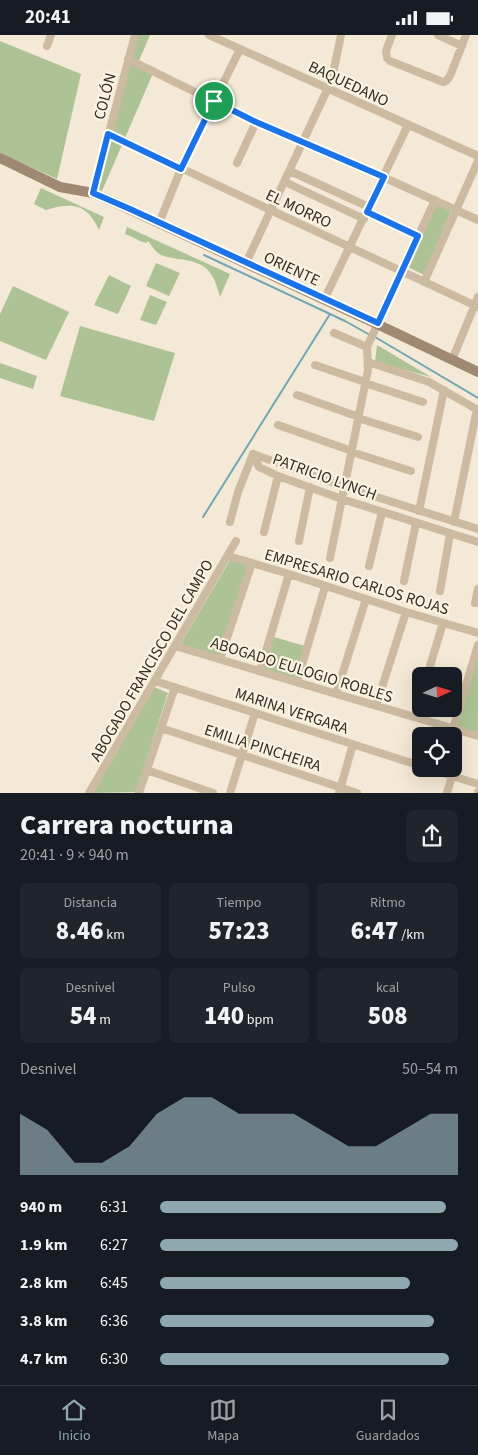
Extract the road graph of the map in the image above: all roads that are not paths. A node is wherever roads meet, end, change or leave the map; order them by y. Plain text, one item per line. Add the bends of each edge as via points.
1 (51, 35) edge
2 (135, 35) edge
3 (209, 35) edge
4 (341, 35) edge
5 (392, 35) edge
6 (438, 35) edge
7 (466, 35) edge
8 (47, 46) dead end
9 (462, 46) junction
10 (240, 49) junction
11 (128, 59) junction
12 (328, 88) junction
13 (214, 101) junction
14 (256, 122) junction
15 (408, 125) junction
16 (108, 134) junction
17 (303, 142) junction
18 (478, 156) edge
19 (0, 158) edge
20 (478, 161) edge
21 (237, 163) dead end
22 (181, 169) junction
23 (290, 171) junction
24 (384, 177) junction
25 (284, 182) junction
26 (93, 193) junction
27 (435, 199) junction
28 (271, 210) junction
29 (456, 210) junction
30 (366, 213) junction
31 (478, 219) edge
32 (159, 223) junction
33 (418, 236) junction
34 (349, 247) junction
35 (246, 263) junction
36 (402, 272) junction
37 (424, 282) junction
38 (324, 300) junction
39 (477, 303) edge
40 (378, 323) junction
41 (334, 333) dead end
42 (368, 345) junction
43 (452, 359) junction
44 (368, 362) junction
45 (315, 365) dead end
46 (478, 371) edge
47 (365, 383) junction
48 (444, 390) junction
49 (297, 395) dead end
50 (423, 402) dead end
51 (477, 409) edge
52 (358, 417) junction
53 (278, 425) dead end
54 (418, 437) dead end
55 (352, 452) junction
56 (254, 454) junction
57 (411, 471) dead end
58 (278, 476) junction
59 (310, 487) junction
60 (345, 487) junction
61 (342, 499) junction
62 (419, 511) junction
63 (382, 512) junction
64 (230, 522) dead end
65 (454, 522) junction
66 (416, 523) junction
67 (478, 529) edge
68 (264, 532) dead end
69 (450, 534) junction
70 (236, 541) dead end
71 (299, 541) dead end
72 (478, 543) edge
73 (228, 556) junction
74 (330, 557) dead end
75 (252, 563) junction
76 (369, 567) dead end
77 (289, 574) junction
78 (404, 581) dead end
79 (325, 587) junction
80 (478, 589) edge
81 (440, 591) dead end
82 (366, 599) junction
83 (475, 603) dead end
84 (406, 612) junction
85 (443, 623) junction
86 (478, 633) edge
87 (478, 645) edge
88 (175, 646) junction
89 (220, 659) junction
90 (430, 667) edge
91 (260, 671) junction
92 (155, 681) junction
93 (297, 682) junction
94 (175, 687) junction
95 (336, 694) junction
96 (376, 706) junction
97 (255, 713) junction
98 (412, 716) edge
99 (414, 717) edge
100 (446, 727) edge
101 (454, 727) edge
102 (161, 728) junction
103 (462, 732) edge
104 (478, 737) edge
105 (353, 744) junction
106 (242, 755) junction
107 (412, 763) edge
108 (147, 771) junction
109 (452, 777) edge
110 (455, 777) edge
111 (478, 784) edge
112 (339, 790) edge
113 (89, 793) edge
114 (139, 793) edge
115 (214, 793) edge
116 (230, 793) edge
117 (357, 793) edge
118 (447, 793) edge

1 - 8 street
2 - 11 street, COLÓN
3 - 10 street, BAQUEDANO
4 - 12 street
5 - 9 street via 386,55 390,61 440,82 450,76
6 - 9 street
7 - 9 street
10 - 12 street, BAQUEDANO
10 - 13 street
11 - 13 street
11 - 16 street, COLÓN
12 - 15 street, BAQUEDANO
12 - 17 street
13 - 14 street
13 - 22 street
14 - 17 street
14 - 21 street
15 - 18 street, BAQUEDANO
15 - 24 street
16 - 22 street, EL MORRO
16 - 26 street, COLÓN
17 - 23 street
17 - 24 street
19 - 26 street, ORIENTE via 60,187
20 - 29 street
22 - 28 street, EL MORRO
22 - 32 street
23 - 25 street
23 - 30 street
24 - 27 street
24 - 30 street
25 - 28 street
25 - 30 street
26 - 32 street, ORIENTE
27 - 29 street
27 - 33 street
28 - 34 street, EL MORRO
28 - 35 street
29 - 31 street
29 - 37 street
30 - 33 street
30 - 34 street
32 - 35 street, ORIENTE
33 - 36 street
34 - 36 street, EL MORRO
34 - 38 street
35 - 38 street, ORIENTE
36 - 37 street, EL MORRO
36 - 40 street
37 - 39 street, EL MORRO
38 - 40 street, ORIENTE
39 - 43 street
40 - 42 street
40 - 43 street, ORIENTE
41 - 42 street
42 - 44 street
43 - 46 street, ORIENTE
44 - 47 street
44 - 48 street via 429,381
45 - 47 street
47 - 50 street
47 - 52 street
48 - 51 street
48 - 62 street
49 - 52 street
51 - 65 street
52 - 54 street
52 - 55 street
53 - 55 street
55 - 57 street
55 - 60 street
56 - 58 street, PATRICIO LYNCH via 259,467
56 - 60 street, PATRICIO LYNCH
56 - 64 street
58 - 59 street, PATRICIO LYNCH
58 - 68 street
59 - 61 street, PATRICIO LYNCH
59 - 71 street
60 - 61 street
60 - 62 street, PATRICIO LYNCH
61 - 63 street, PATRICIO LYNCH
61 - 74 street
62 - 65 street, PATRICIO LYNCH
63 - 66 street, PATRICIO LYNCH
63 - 76 street
65 - 67 street, PATRICIO LYNCH
66 - 69 street, PATRICIO LYNCH
66 - 78 street
69 - 72 street, PATRICIO LYNCH
69 - 81 street
70 - 73 street, ABOGADO FRANCISCO DEL CAMPO
73 - 75 street, EMPRESARIO CARLOS ROJAS
73 - 88 street, ABOGADO FRANCISCO DEL CAMPO
75 - 77 street, EMPRESARIO CARLOS ROJAS
75 - 89 street
77 - 79 street, EMPRESARIO CARLOS ROJAS
77 - 91 street
79 - 82 street, EMPRESARIO CARLOS ROJAS
79 - 93 street
80 - 83 street
82 - 84 street, EMPRESARIO CARLOS ROJAS
82 - 95 street
84 - 85 street, EMPRESARIO CARLOS ROJAS
84 - 96 street
85 - 86 street, EMPRESARIO CARLOS ROJAS
85 - 90 street
87 - 101 street
88 - 89 street, ABOGADO EULOGIO ROBLES
88 - 92 street, ABOGADO FRANCISCO DEL CAMPO
89 - 91 street, ABOGADO EULOGIO ROBLES
91 - 93 street, ABOGADO EULOGIO ROBLES
92 - 94 street, MARINA VERGARA
92 - 113 street, ABOGADO FRANCISCO DEL CAMPO
93 - 95 street, ABOGADO EULOGIO ROBLES
94 - 97 street, MARINA VERGARA
94 - 102 street
95 - 96 street, ABOGADO EULOGIO ROBLES
96 - 98 street, ABOGADO EULOGIO ROBLES
97 - 105 street, MARINA VERGARA
97 - 106 street
99 - 100 street, ABOGADO EULOGIO ROBLES
102 - 106 street, EMILIA PINCHEIRA
102 - 108 street
103 - 104 street, ABOGADO EULOGIO ROBLES
105 - 107 street, MARINA VERGARA
105 - 112 street
106 - 112 street, EMILIA PINCHEIRA
106 - 116 street
108 - 114 street
108 - 115 street
109 - 118 street
110 - 111 street
112 - 117 street, EMILIA PINCHEIRA

